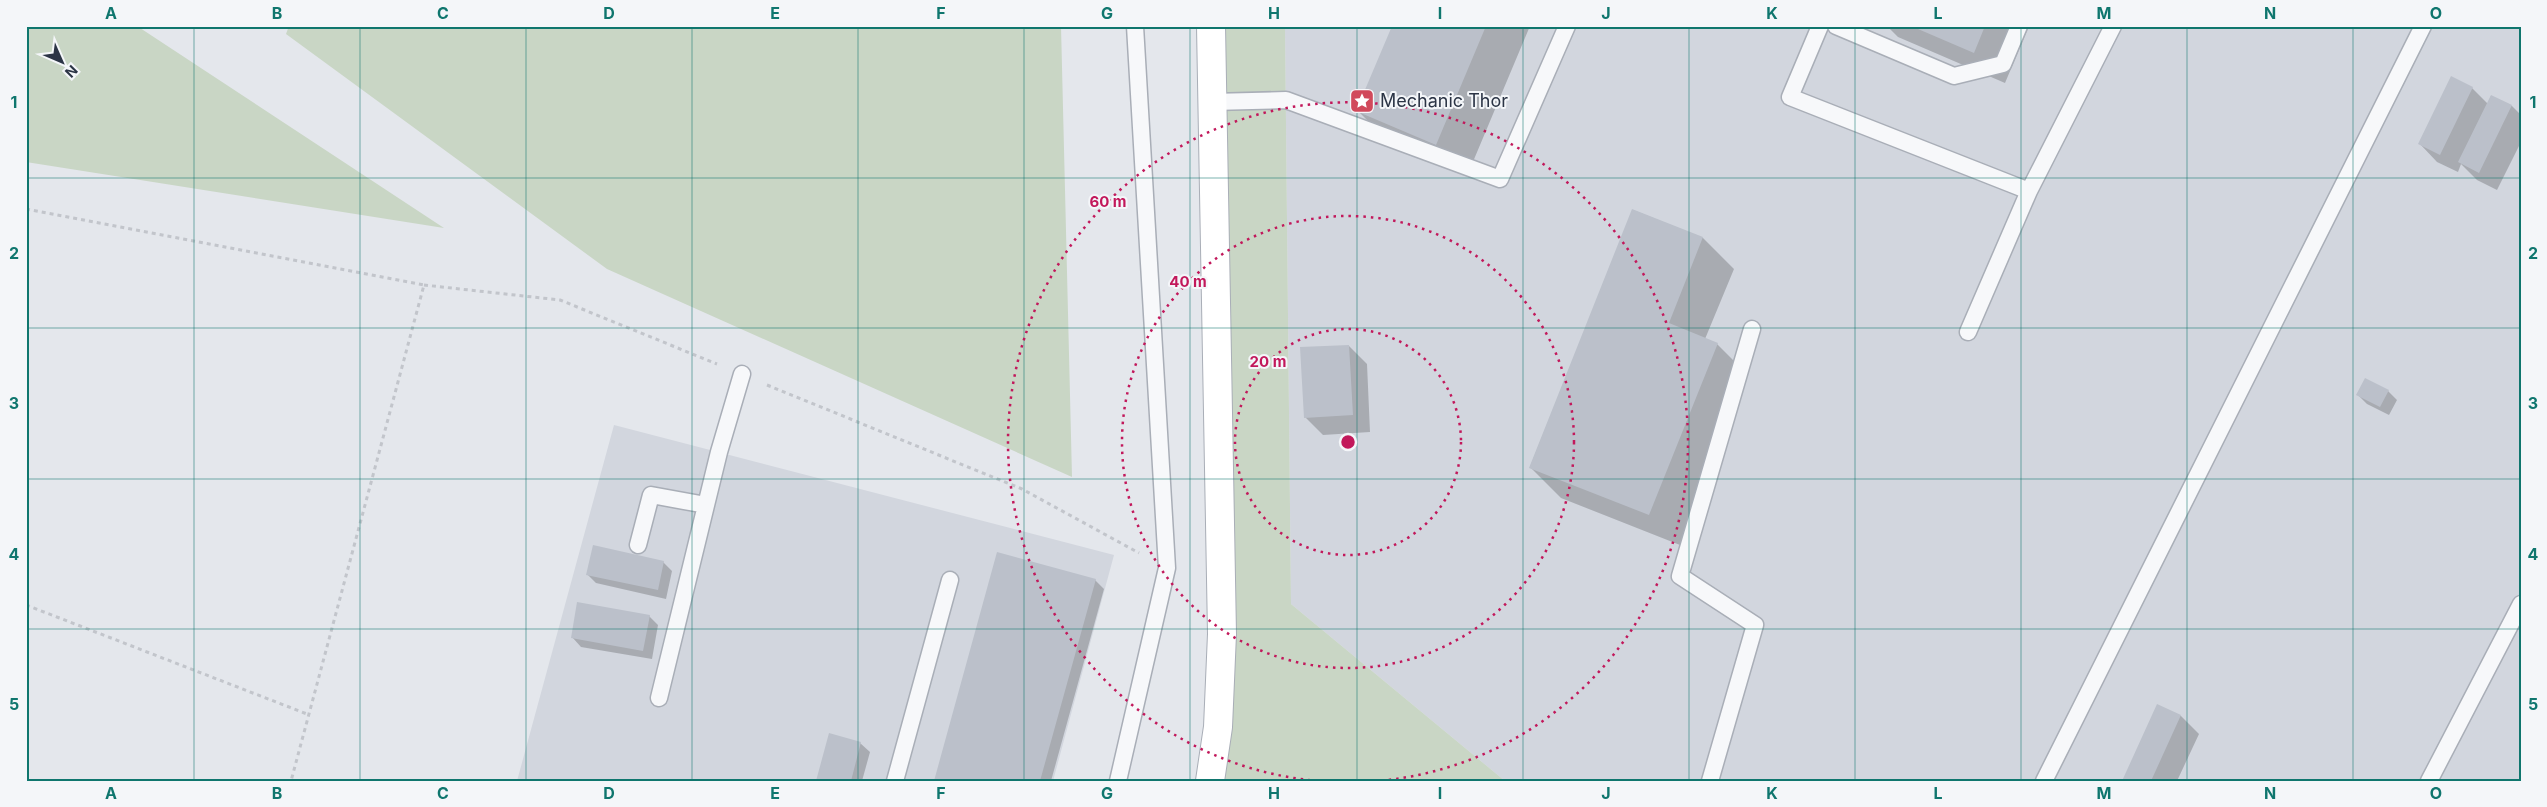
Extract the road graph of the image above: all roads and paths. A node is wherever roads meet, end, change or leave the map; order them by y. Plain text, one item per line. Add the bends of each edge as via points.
1 (1135, 26) edge
2 (1211, 26) edge
3 (1567, 26) edge
4 (1820, 26) edge
5 (1836, 26) edge
6 (2019, 26) edge
7 (2113, 26) edge
8 (2423, 26) edge
9 (1212, 102) junction
10 (2029, 191) junction
11 (26, 209) edge
12 (424, 285) junction
13 (1752, 329) dead end
14 (1968, 332) dead end
15 (742, 374) junction
16 (706, 505) junction
17 (638, 545) dead end
18 (1166, 568) junction
19 (950, 580) dead end
20 (2521, 604) edge
21 (26, 605) edge
22 (660, 698) dead end
23 (307, 714) junction
24 (291, 781) edge
25 (895, 781) edge
26 (1118, 781) edge
27 (1210, 781) edge
28 (1710, 781) edge
29 (2044, 781) edge
30 (2429, 781) edge

1 - 18 lane
2 - 9 main road
3 - 9 lane via 1500,179 1286,100
4 - 10 lane via 1790,97
5 - 6 lane via 1954,76 2003,64
7 - 10 lane
8 - 29 lane
9 - 27 main road via 1222,634 1218,728
10 - 14 lane
11 - 12 path
12 - 15 path via 560,300
12 - 23 path
13 - 28 lane via 1680,576 1754,625
15 - 16 lane
15 - 18 path via 1022,489
16 - 17 lane via 651,495
16 - 22 lane
18 - 26 lane
19 - 25 lane
20 - 30 lane
21 - 23 path
23 - 24 path

